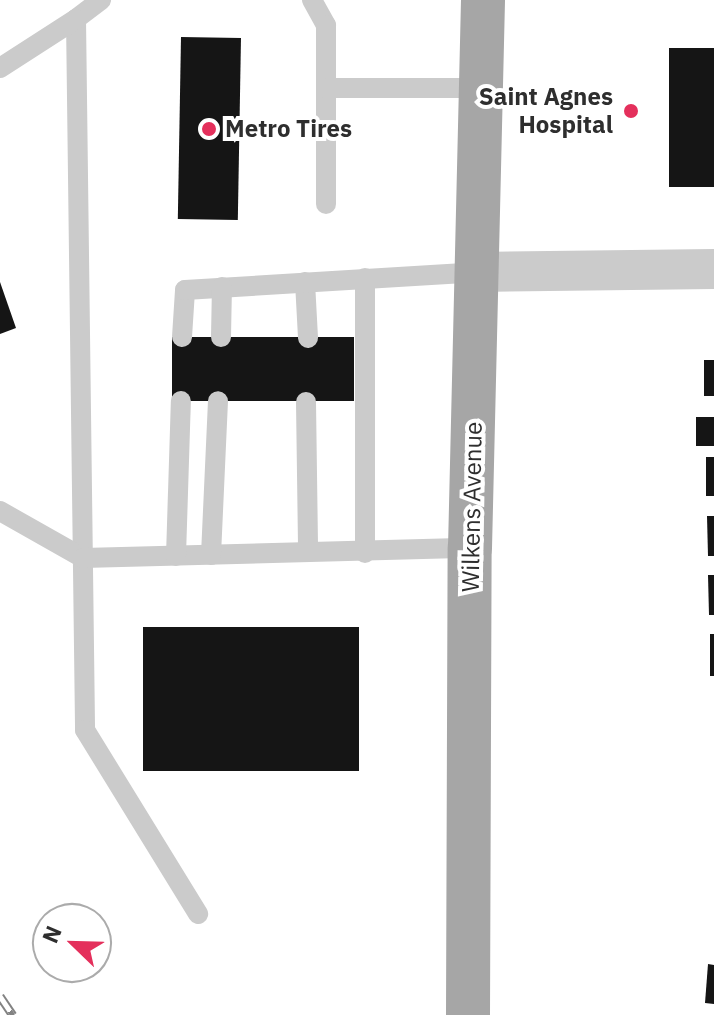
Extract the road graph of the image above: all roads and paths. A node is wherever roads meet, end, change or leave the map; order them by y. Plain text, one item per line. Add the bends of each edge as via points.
1 (101, 0) edge
2 (312, 0) edge
3 (483, 0) edge
4 (76, 19) junction
5 (0, 68) edge
6 (326, 88) junction
7 (483, 88) junction
8 (326, 204) dead end
9 (714, 269) edge
10 (476, 272) junction
11 (365, 278) junction
12 (305, 282) junction
13 (222, 287) junction
14 (182, 337) dead end
15 (221, 337) dead end
16 (308, 338) dead end
17 (181, 401) dead end
18 (218, 401) dead end
19 (306, 402) dead end
20 (0, 511) edge
21 (470, 548) junction
22 (308, 552) junction
23 (365, 553) junction
24 (211, 555) junction
25 (176, 556) junction
26 (83, 558) junction
27 (198, 914) dead end
28 (468, 1015) edge

1 - 4 lane
2 - 6 lane via 326,25
3 - 7 main road, Wilkens Avenue
4 - 5 lane
4 - 26 lane
6 - 7 lane
6 - 8 lane
7 - 10 main road, Wilkens Avenue
9 - 10 street
10 - 11 lane
10 - 21 main road, Wilkens Avenue
11 - 12 lane
11 - 23 lane
12 - 13 lane
12 - 16 lane
13 - 14 lane via 185,290
13 - 15 lane
17 - 25 lane
18 - 24 lane
19 - 22 lane
20 - 26 lane
21 - 23 lane
21 - 28 main road, Wilkens Avenue
22 - 23 lane
22 - 24 lane
24 - 25 lane
25 - 26 lane
26 - 27 lane via 85,730

